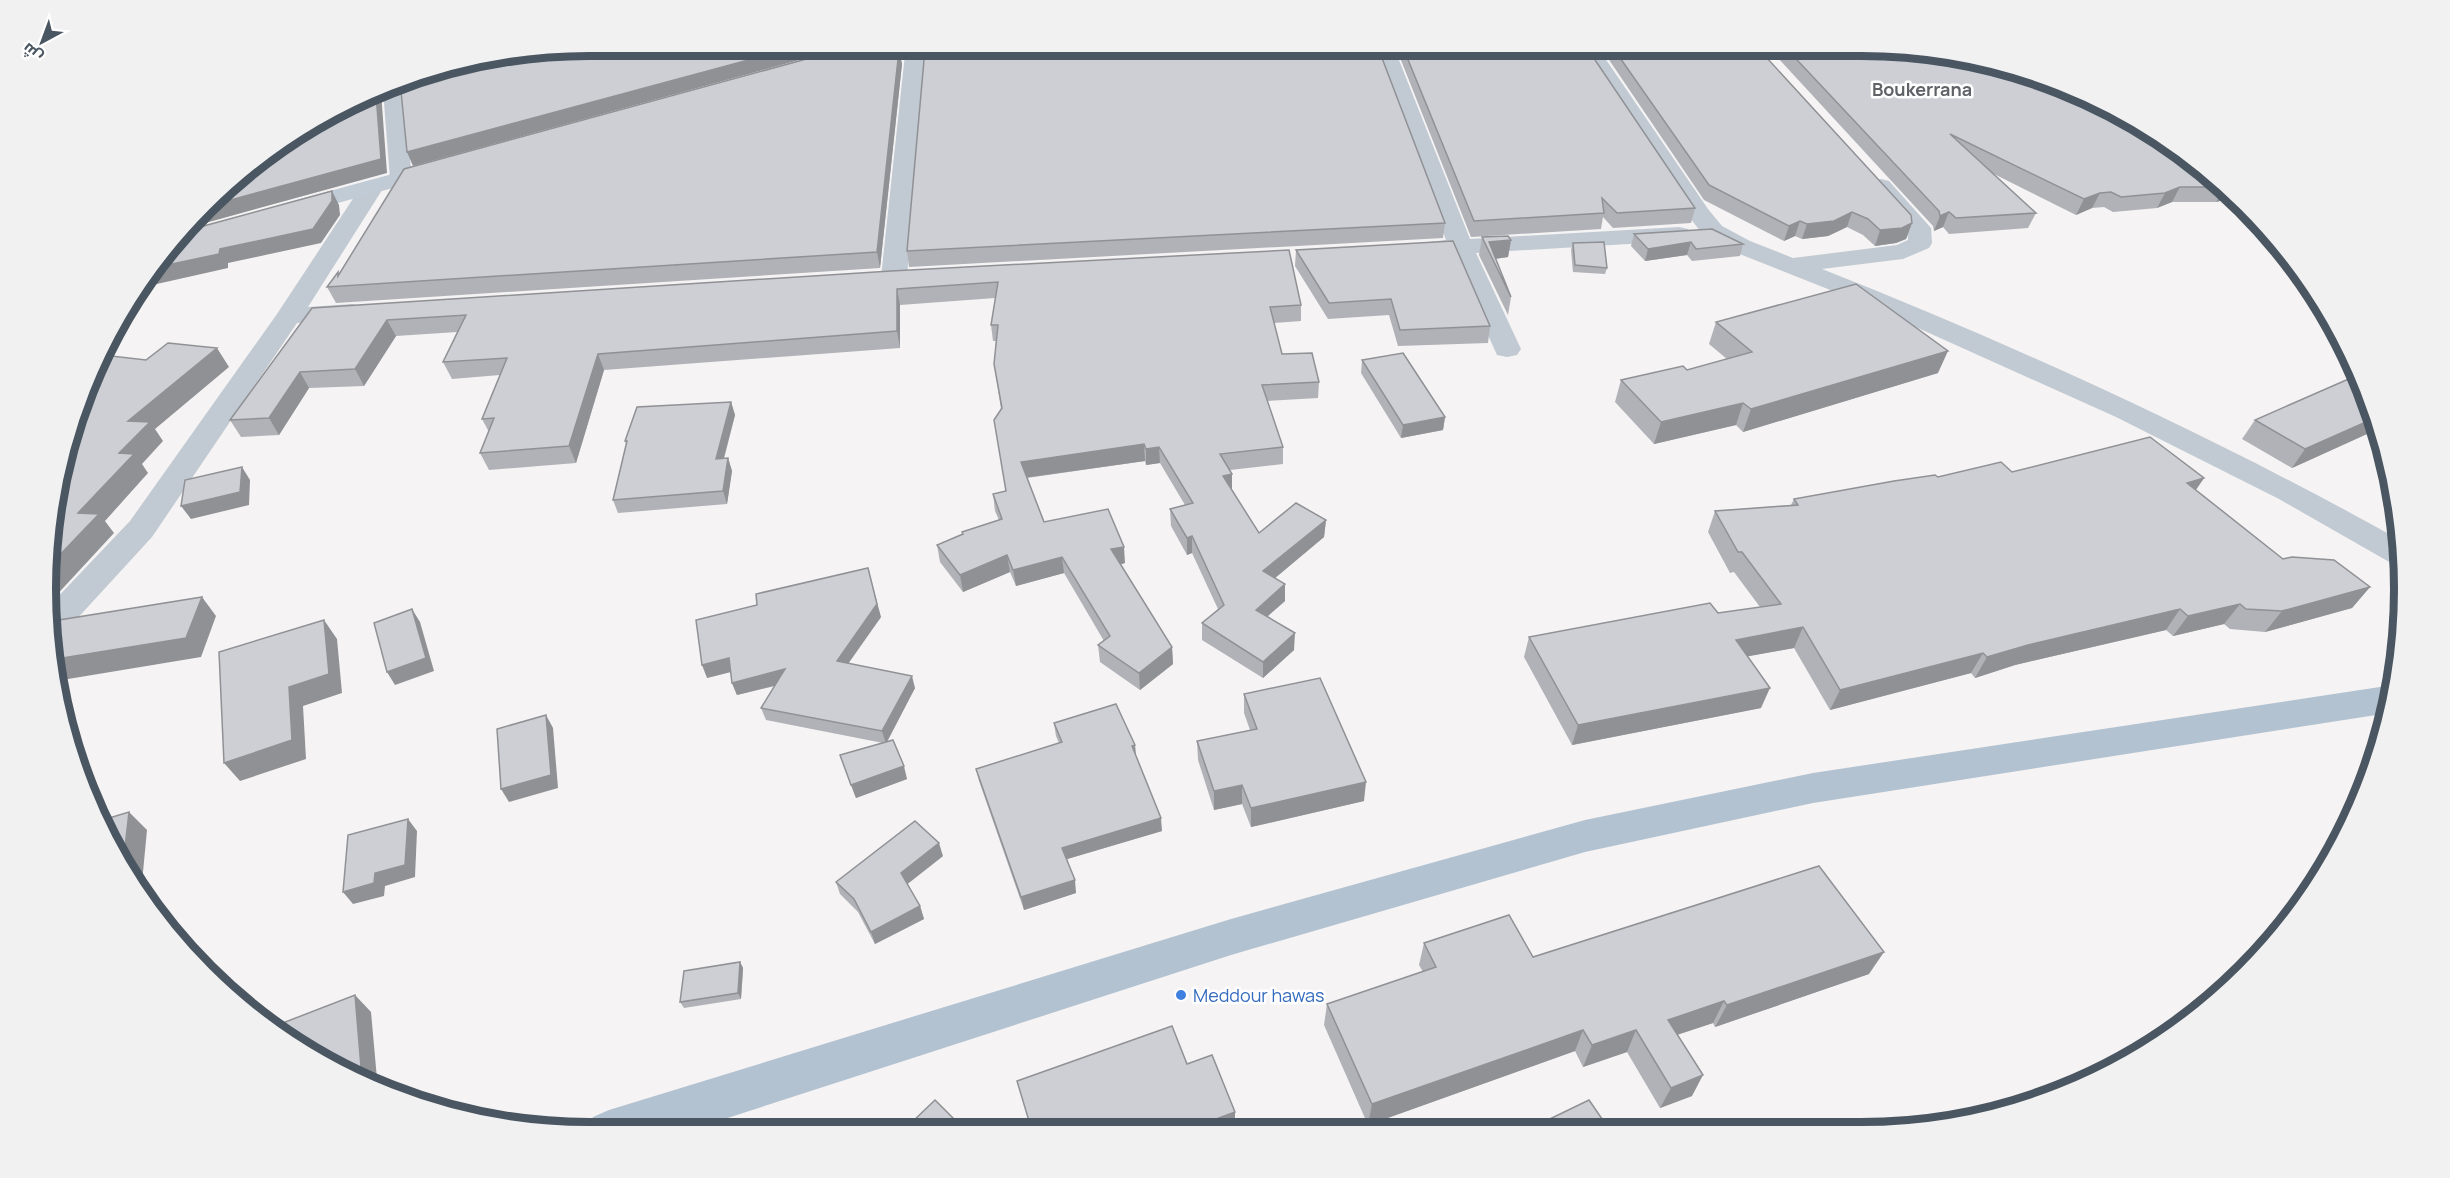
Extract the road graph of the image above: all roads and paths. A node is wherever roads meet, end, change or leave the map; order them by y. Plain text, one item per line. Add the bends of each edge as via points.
1 (847, 56) edge
2 (916, 56) edge
3 (1387, 56) edge
4 (1593, 56) edge
5 (810, 65) edge
6 (394, 93) edge
7 (458, 163) edge
8 (1863, 167) edge
9 (401, 179) junction
10 (372, 187) junction
11 (272, 214) edge
12 (1713, 231) junction
13 (1461, 247) junction
14 (1390, 251) edge
15 (1791, 266) junction
16 (894, 277) edge
17 (372, 310) edge
18 (289, 315) junction
19 (1507, 349) dead end
20 (2392, 547) edge
21 (57, 619) edge
22 (2382, 701) edge
23 (644, 1122) edge

1 - 5 street
2 - 16 street
3 - 13 street
4 - 12 street
6 - 9 street
7 - 9 street
8 - 15 street via 1919,228 1920,243 1903,252
9 - 10 street
10 - 11 street
10 - 18 street
12 - 13 street
12 - 15 street
13 - 14 street
13 - 19 street
15 - 20 street via 2126,411
17 - 18 street
18 - 21 street via 141,529
22 - 23 main road via 1813,788 1585,836 1231,937

